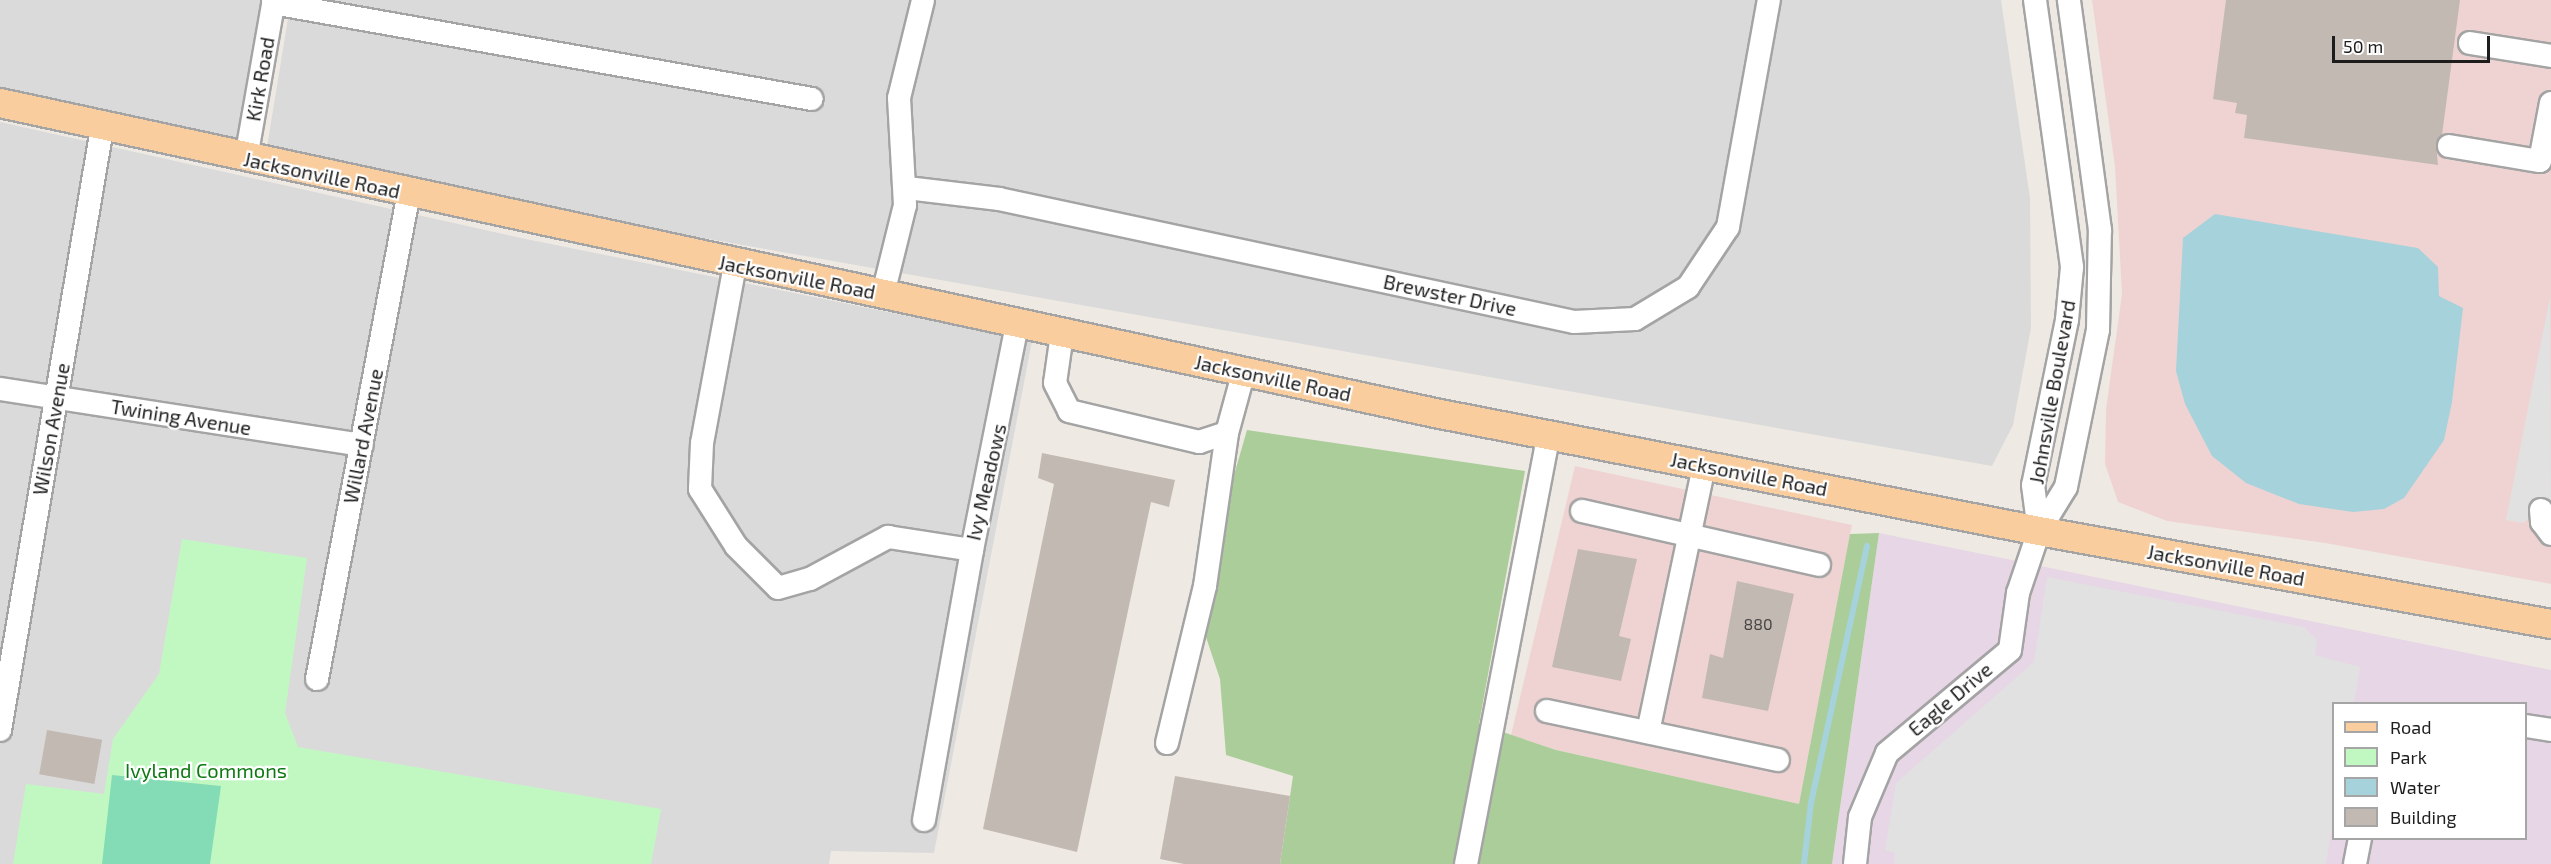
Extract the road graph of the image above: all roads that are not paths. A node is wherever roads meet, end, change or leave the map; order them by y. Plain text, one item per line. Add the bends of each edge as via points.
1 (923, 0) edge
2 (1769, 0) edge
3 (2035, 0) edge
4 (2069, 0) edge
5 (274, 2) edge
6 (2470, 43) dead end
7 (2551, 56) edge
8 (812, 99) dead end
9 (0, 103) edge
10 (2551, 103) edge
11 (102, 128) junction
12 (2449, 146) dead end
13 (246, 158) junction
14 (907, 188) junction
15 (409, 194) junction
16 (735, 265) junction
17 (883, 294) junction
18 (1017, 325) junction
19 (1062, 334) junction
20 (1244, 371) junction
21 (0, 389) edge
22 (56, 398) junction
23 (1227, 433) junction
24 (1549, 435) junction
25 (362, 445) junction
26 (1704, 466) junction
27 (2541, 510) dead end
28 (1582, 511) dead end
29 (2039, 531) junction
30 (1690, 534) junction
31 (2551, 534) edge
32 (972, 550) junction
33 (1819, 565) dead end
34 (2551, 624) edge
35 (6, 668) edge
36 (317, 679) dead end
37 (1547, 711) dead end
38 (2527, 726) edge
39 (0, 730) edge
40 (2551, 730) edge
41 (1648, 732) junction
42 (1167, 743) dead end
43 (1778, 760) dead end
44 (924, 820) dead end
45 (2360, 840) edge
46 (1466, 864) edge
47 (1855, 864) edge
48 (2355, 864) edge

1 - 14 street via 899,98
2 - 14 street, Brewster Drive via 1728,227 1688,287 1635,319 1575,321 999,200
3 - 29 street, Johnsville Boulevard via 2072,267 2067,320 2033,485
4 - 29 street, Johnsville Boulevard via 2096,182 2098,330 2066,487
5 - 8 street
5 - 13 street, Kirk Road
6 - 7 street
9 - 11 main road, Jacksonville Road
10 - 12 street via 2540,161
11 - 13 main road, Jacksonville Road
11 - 22 street, Wilson Avenue
13 - 15 main road, Jacksonville Road
14 - 17 street
15 - 16 main road, Jacksonville Road
15 - 25 street, Willard Avenue
16 - 17 main road, Jacksonville Road
16 - 32 street, Ivy Meadows via 702,443 700,489 736,546 778,588 810,579 888,537
17 - 18 main road, Jacksonville Road
18 - 19 main road, Jacksonville Road
18 - 32 street, Ivy Meadows
19 - 20 main road, Jacksonville Road
19 - 23 street via 1055,383 1070,411 1199,442
20 - 23 street
20 - 24 main road, Jacksonville Road
21 - 22 street, Twining Avenue
22 - 25 street, Twining Avenue
22 - 35 street, Wilson Avenue
23 - 42 street via 1204,586
24 - 26 main road, Jacksonville Road
24 - 46 street
25 - 36 street, Willard Avenue
26 - 29 main road, Jacksonville Road
26 - 30 street
27 - 31 street via 2542,522
28 - 30 street
29 - 34 main road, Jacksonville Road
29 - 47 street, Eagle Drive via 2018,593 2010,650 1887,753 1860,817
30 - 33 street
30 - 41 street
32 - 44 street
35 - 39 street, Wilson Avenue
37 - 41 street
38 - 40 street
41 - 43 street
45 - 48 street

